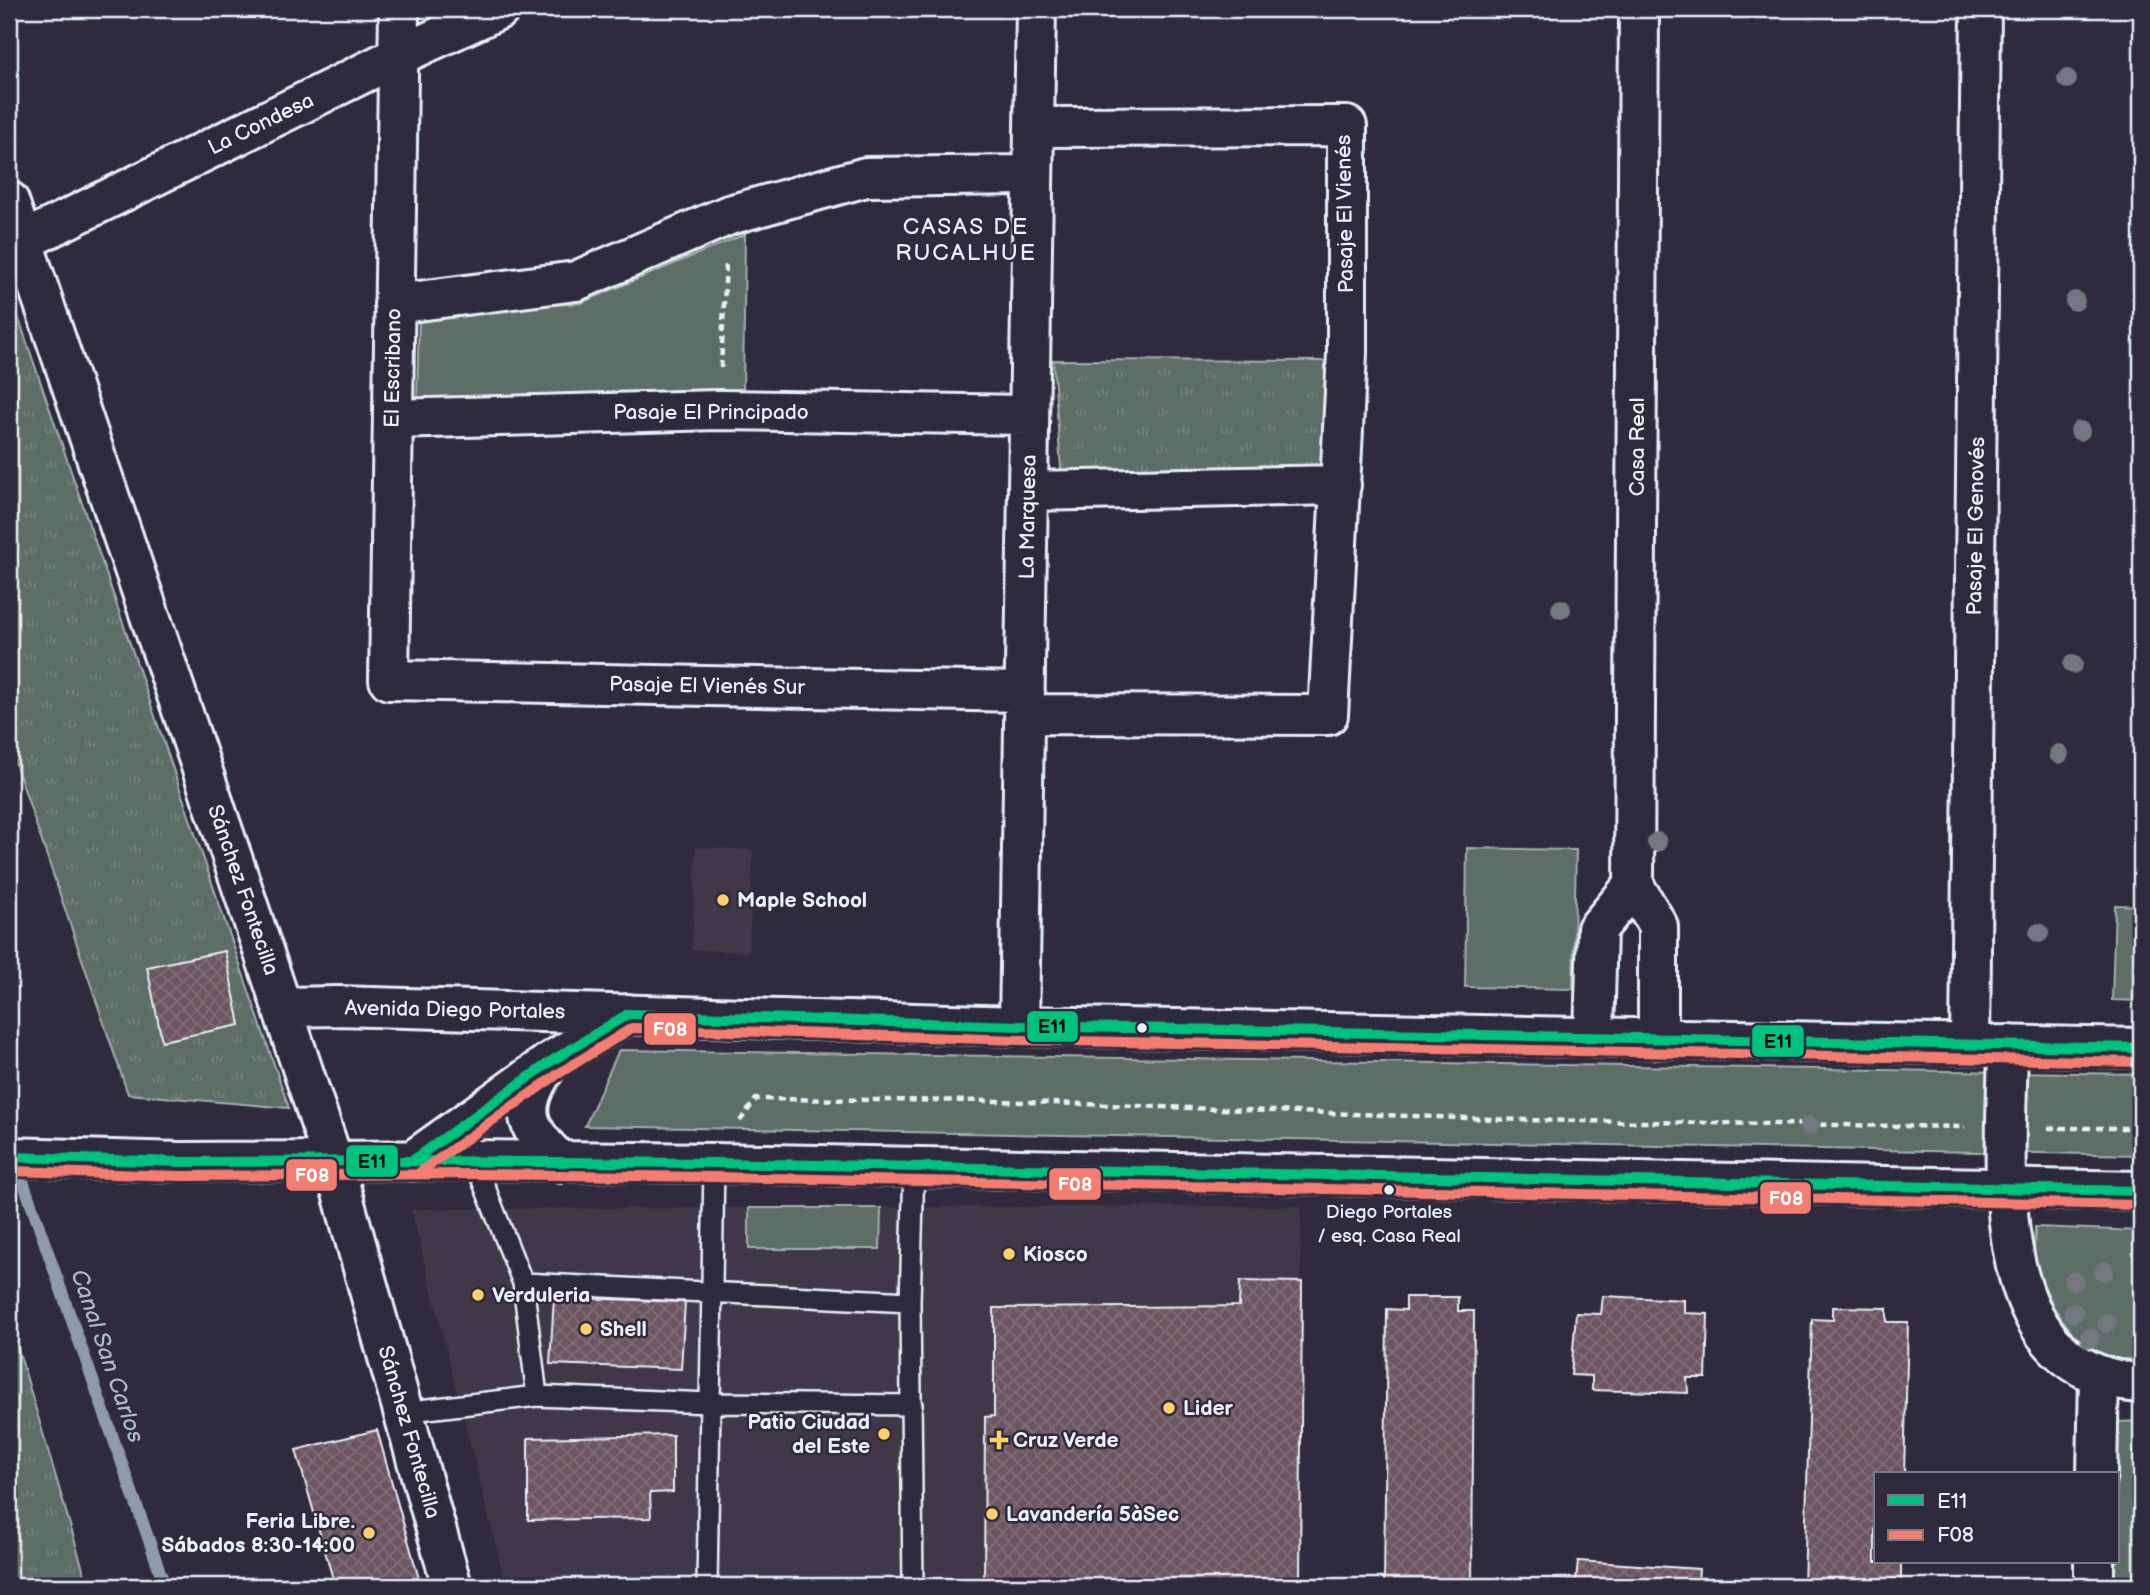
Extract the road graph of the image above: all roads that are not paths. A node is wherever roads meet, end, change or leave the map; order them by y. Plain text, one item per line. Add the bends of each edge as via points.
1 (399, 9) edge
2 (500, 9) edge
3 (1036, 9) edge
4 (1639, 9) edge
5 (1981, 9) edge
6 (398, 56) junction
7 (1034, 127) junction
8 (1033, 175) junction
9 (9, 201) edge
10 (23, 241) junction
11 (394, 304) junction
12 (1029, 415) junction
13 (393, 418) junction
14 (1341, 485) junction
15 (1028, 491) junction
16 (389, 680) joint
17 (1025, 703) junction
18 (1634, 885) junction
19 (283, 1007) junction
20 (628, 1014) junction
21 (1019, 1026) junction
22 (1594, 1037) junction
23 (1658, 1039) junction
24 (1970, 1044) junction
25 (2008, 1045) junction
26 (2141, 1048) edge
27 (550, 1062) junction
28 (9, 1157) edge
29 (474, 1160) junction
30 (333, 1161) junction
31 (412, 1161) junction
32 (561, 1162) junction
33 (717, 1163) junction
34 (914, 1167) junction
35 (2006, 1188) junction
36 (2141, 1191) edge
37 (523, 1283) junction
38 (713, 1292) junction
39 (910, 1302) junction
40 (2099, 1376) junction
41 (2141, 1383) edge
42 (537, 1396) junction
43 (710, 1403) junction
44 (912, 1405) junction
45 (403, 1412) junction
46 (2097, 1472) edge
47 (2094, 1564) edge
48 (452, 1586) edge
49 (707, 1586) edge
50 (913, 1586) edge
51 (2094, 1586) edge

1 - 6 street, El Escribano
2 - 6 street, La Condesa
3 - 7 street, La Marquesa
4 - 18 street, Casa Real
5 - 24 street, Pasaje El Genovés
6 - 10 street, La Condesa
6 - 11 street, El Escribano
7 - 8 street, La Marquesa
7 - 14 street, Pasaje El Vienés via 1347,126 1347,354
8 - 11 street via 866,177 729,215 576,281
8 - 12 street, La Marquesa
9 - 10 street, Sánchez Fontecilla
10 - 19 street, Sánchez Fontecilla
11 - 13 street, El Escribano
12 - 13 street, Pasaje El Principado via 718,410
12 - 15 street, La Marquesa
13 - 16 street, El Escribano
14 - 15 street
14 - 17 street, Pasaje El Vienés via 1328,715
15 - 17 street, La Marquesa
16 - 17 street, Pasaje El Vienés Sur
17 - 21 street, La Marquesa
18 - 22 street via 1597,929
18 - 23 street via 1658,926
19 - 20 street, Avenida Diego Portales
19 - 30 street, Sánchez Fontecilla
20 - 21 street, Avenida Diego Portales
20 - 27 street, Avenida Diego Portales
21 - 22 street, Avenida Diego Portales
22 - 23 street, Avenida Diego Portales
23 - 24 street, Avenida Diego Portales
24 - 25 street, Avenida Diego Portales
25 - 26 street, Avenida Diego Portales
25 - 35 street
27 - 31 street, Avenida Diego Portales
27 - 32 street via 533,1088 527,1111 541,1143
28 - 30 street
29 - 31 street
29 - 32 street
29 - 37 lane
30 - 31 street
30 - 45 street, Sánchez Fontecilla
32 - 33 street
33 - 34 street
33 - 38 lane
34 - 35 street
34 - 39 lane
35 - 36 street
35 - 40 street via 2013,1256 2033,1314 2063,1353
37 - 38 lane
37 - 42 lane
38 - 39 lane
38 - 43 lane
39 - 44 lane
40 - 41 street
40 - 46 street
42 - 43 lane
42 - 45 lane
43 - 44 lane
43 - 49 lane
44 - 50 lane
45 - 48 street, Sánchez Fontecilla
47 - 51 street

